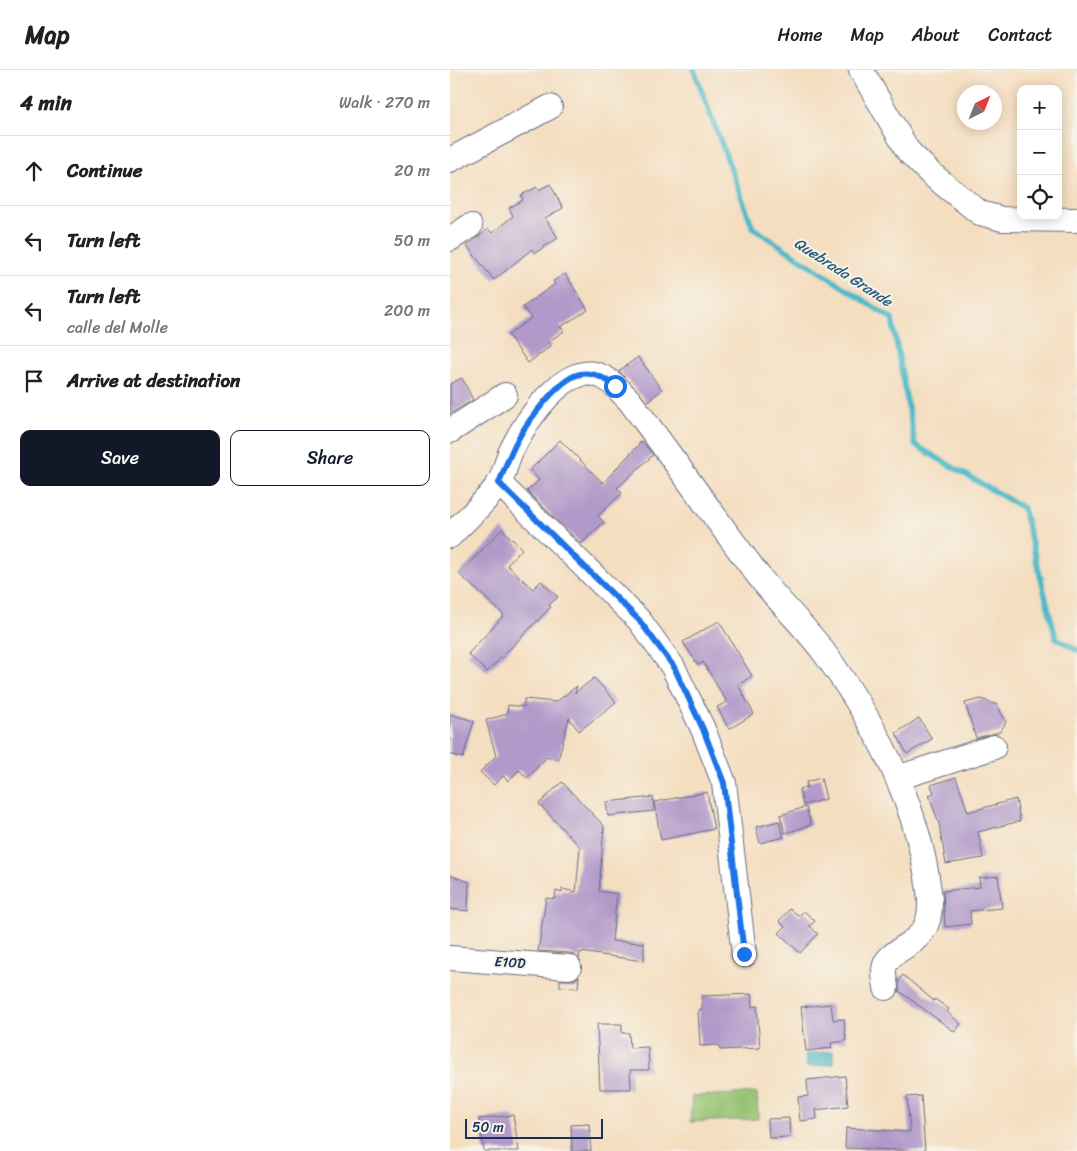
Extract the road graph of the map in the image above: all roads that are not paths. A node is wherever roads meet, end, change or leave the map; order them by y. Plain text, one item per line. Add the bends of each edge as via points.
1 (860, 70) edge
2 (550, 107) dead end
3 (450, 160) edge
4 (1077, 220) edge
5 (470, 226) dead end
6 (450, 239) edge
7 (505, 395) dead end
8 (450, 431) edge
9 (499, 483) junction
10 (450, 536) edge
11 (994, 747) dead end
12 (897, 778) junction
13 (744, 954) dead end
14 (450, 958) edge
15 (569, 966) dead end
16 (886, 988) dead end

1 - 4 street via 908,151 930,174 980,214 1002,219
2 - 3 street
5 - 6 street
7 - 8 street
9 - 10 street
9 - 12 street via 510,452 525,425 568,378 578,374 604,377 629,400 762,580 822,650 873,728
9 - 13 street via 639,620 674,667 724,783
11 - 12 street
12 - 16 street via 921,847 931,915 913,942 889,959 884,969
14 - 15 street, E10D

